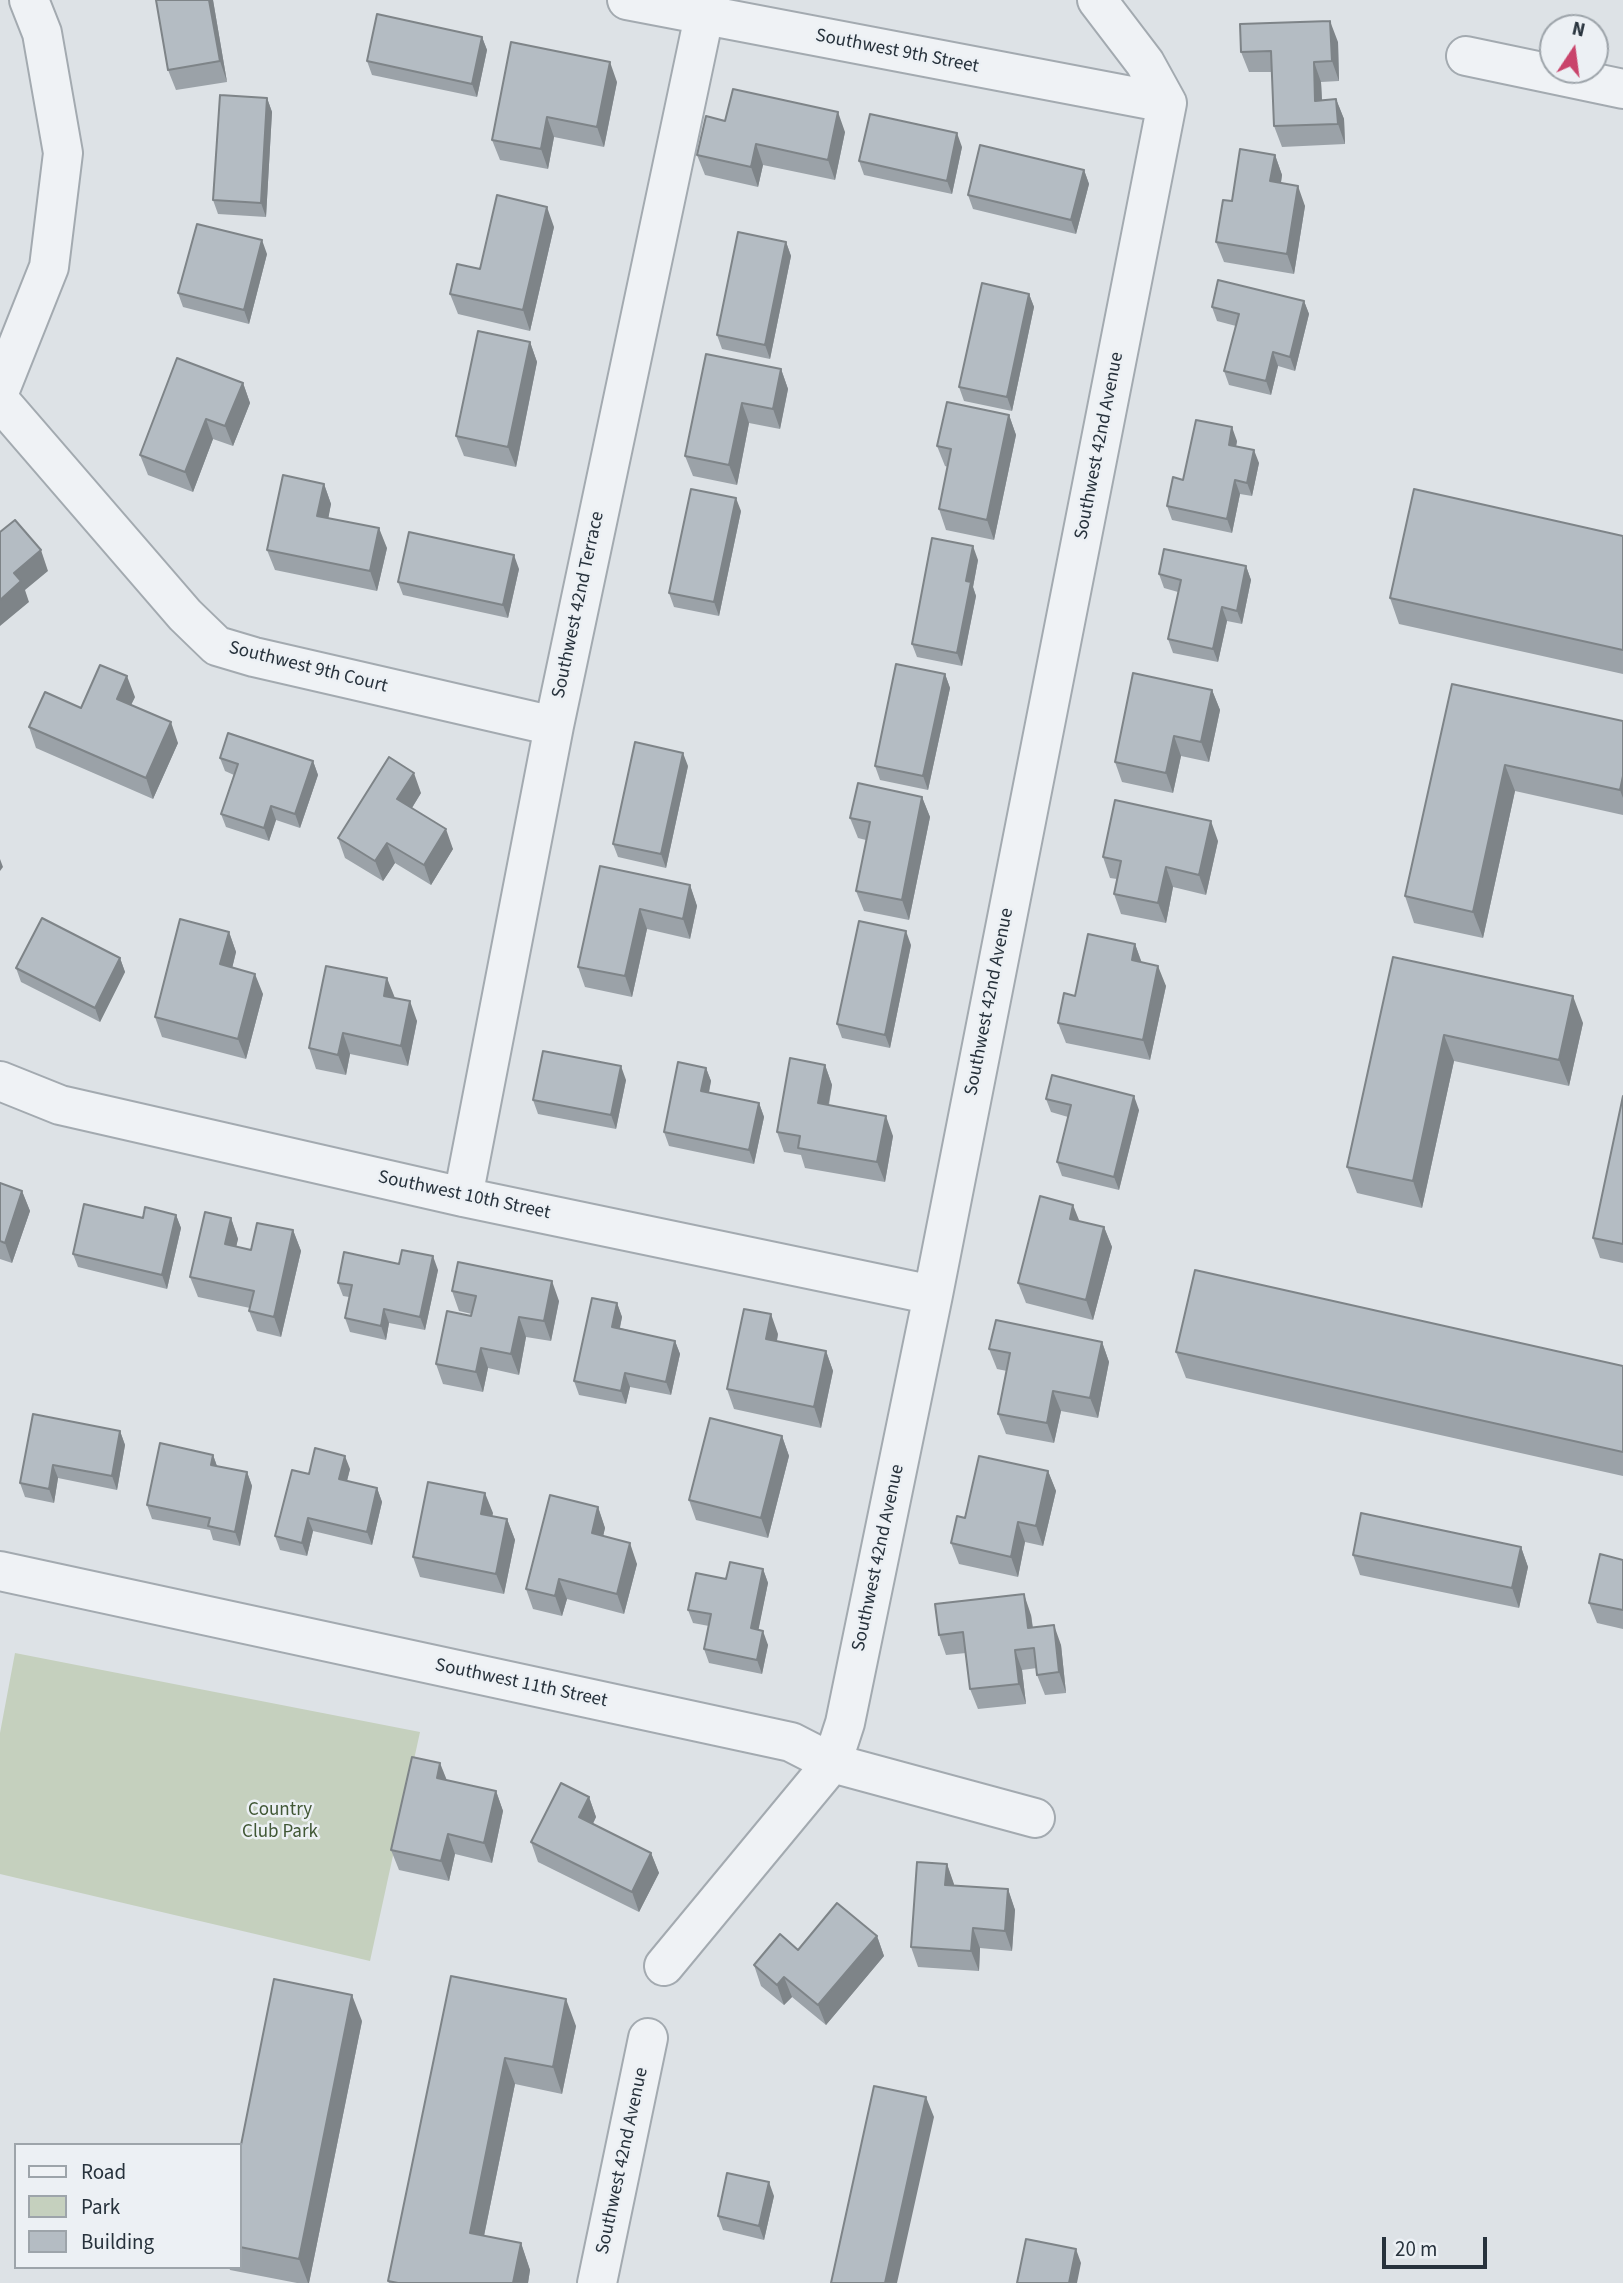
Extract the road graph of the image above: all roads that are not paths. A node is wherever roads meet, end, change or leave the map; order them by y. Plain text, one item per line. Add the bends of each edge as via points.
1 (29, 0) edge
2 (627, 0) edge
3 (1097, 0) edge
4 (704, 16) junction
5 (1466, 55) dead end
6 (1623, 89) edge
7 (1167, 103) junction
8 (0, 390) edge
9 (0, 401) edge
10 (554, 726) junction
11 (0, 1081) edge
12 (463, 1197) junction
13 (933, 1295) junction
14 (0, 1572) edge
15 (832, 1763) junction
16 (1035, 1818) dead end
17 (664, 1966) dead end
18 (648, 2038) dead end
19 (597, 2283) edge

1 - 8 street via 42,33 63,153 49,267
2 - 4 street, Southwest 9th Street
3 - 7 street via 1145,63
4 - 7 street, Southwest 9th Street
4 - 10 street, Southwest 42nd Terrace
5 - 6 street
7 - 13 street, Southwest 42nd Avenue
9 - 10 street, Southwest 9th Court via 217,646
10 - 12 street, Southwest 42nd Terrace
11 - 12 street, Southwest 10th Street via 60,1105
12 - 13 street, Southwest 10th Street
13 - 15 street, Southwest 42nd Avenue via 845,1723
14 - 15 street, Southwest 11th Street via 791,1742
15 - 16 street, Southwest 11th Street
15 - 17 street, Southwest 42nd Avenue
18 - 19 street, Southwest 42nd Avenue

